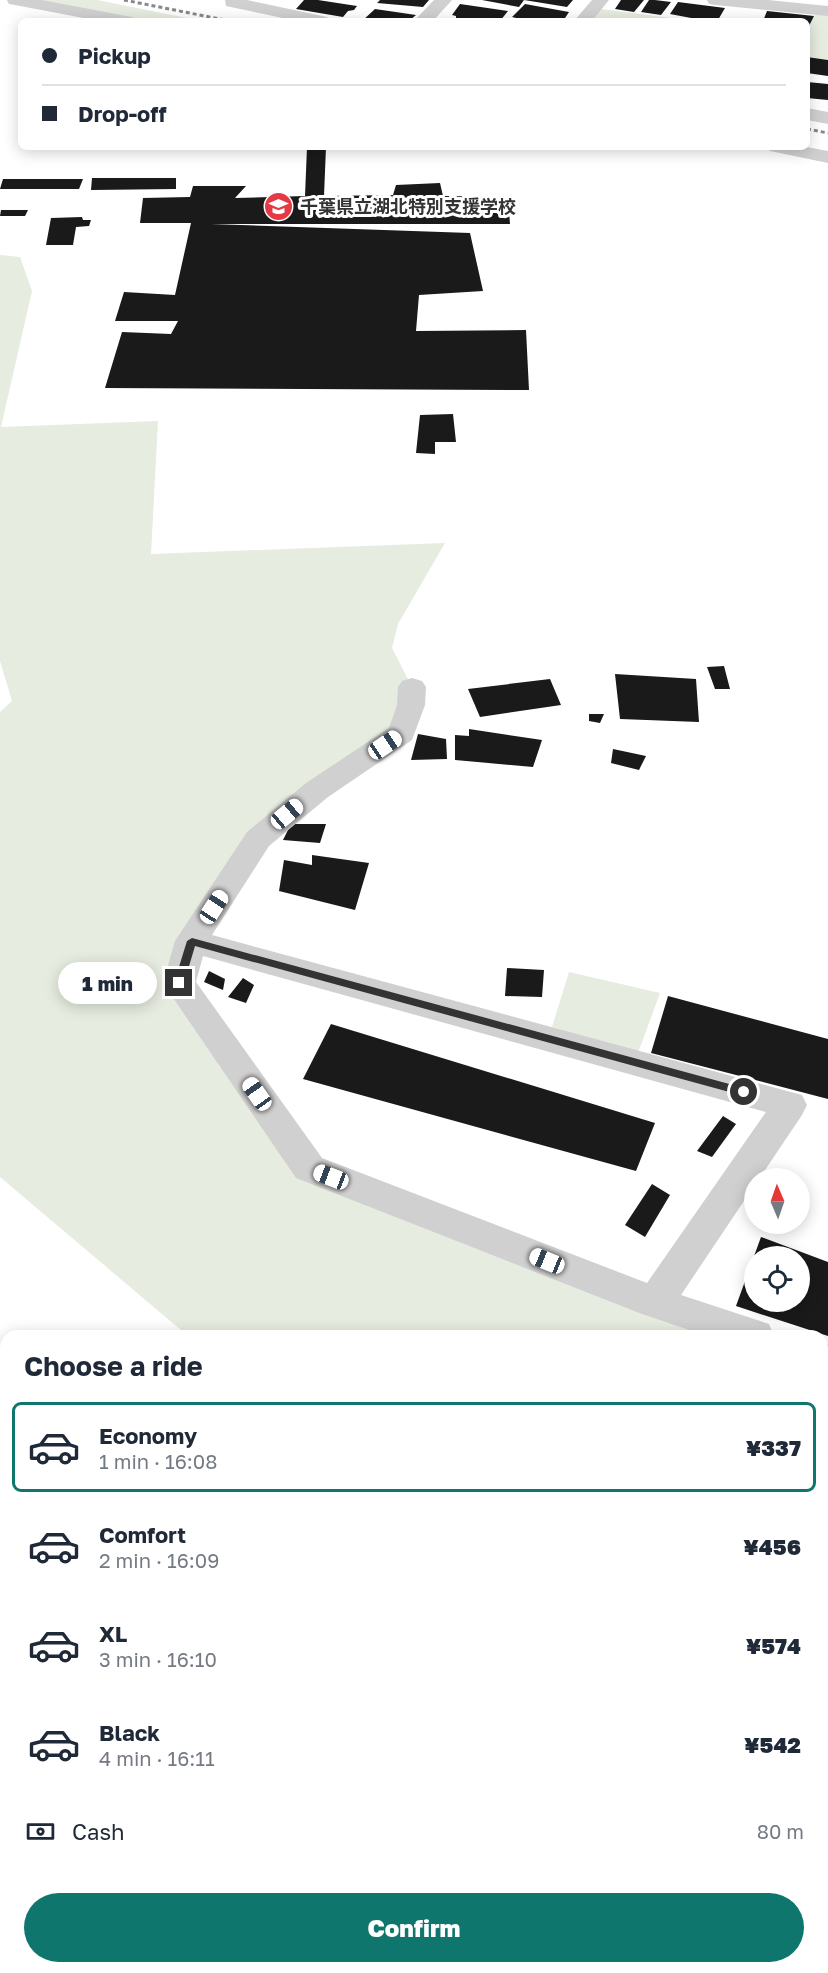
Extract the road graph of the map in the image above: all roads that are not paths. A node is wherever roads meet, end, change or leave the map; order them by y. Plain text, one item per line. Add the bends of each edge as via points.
1 (15, 0) edge
2 (235, 0) edge
3 (444, 0) edge
4 (601, 0) edge
5 (715, 0) edge
6 (747, 3) junction
7 (828, 11) edge
8 (110, 18) edge
9 (307, 18) edge
10 (426, 18) edge
11 (586, 18) edge
12 (736, 18) edge
13 (810, 115) edge
14 (828, 118) edge
15 (792, 150) edge
16 (828, 157) edge
17 (412, 687) dead end
18 (192, 941) junction
19 (656, 1303) junction
20 (737, 1330) edge

1 - 8 street
2 - 9 street via 232,2
3 - 10 street
4 - 11 street
5 - 6 street
6 - 7 street
6 - 12 street
13 - 14 street
15 - 16 street
17 - 18 street via 402,733 317,790 258,839
18 - 19 street via 179,983 309,1168
18 - 19 street via 790,1105
19 - 20 street

